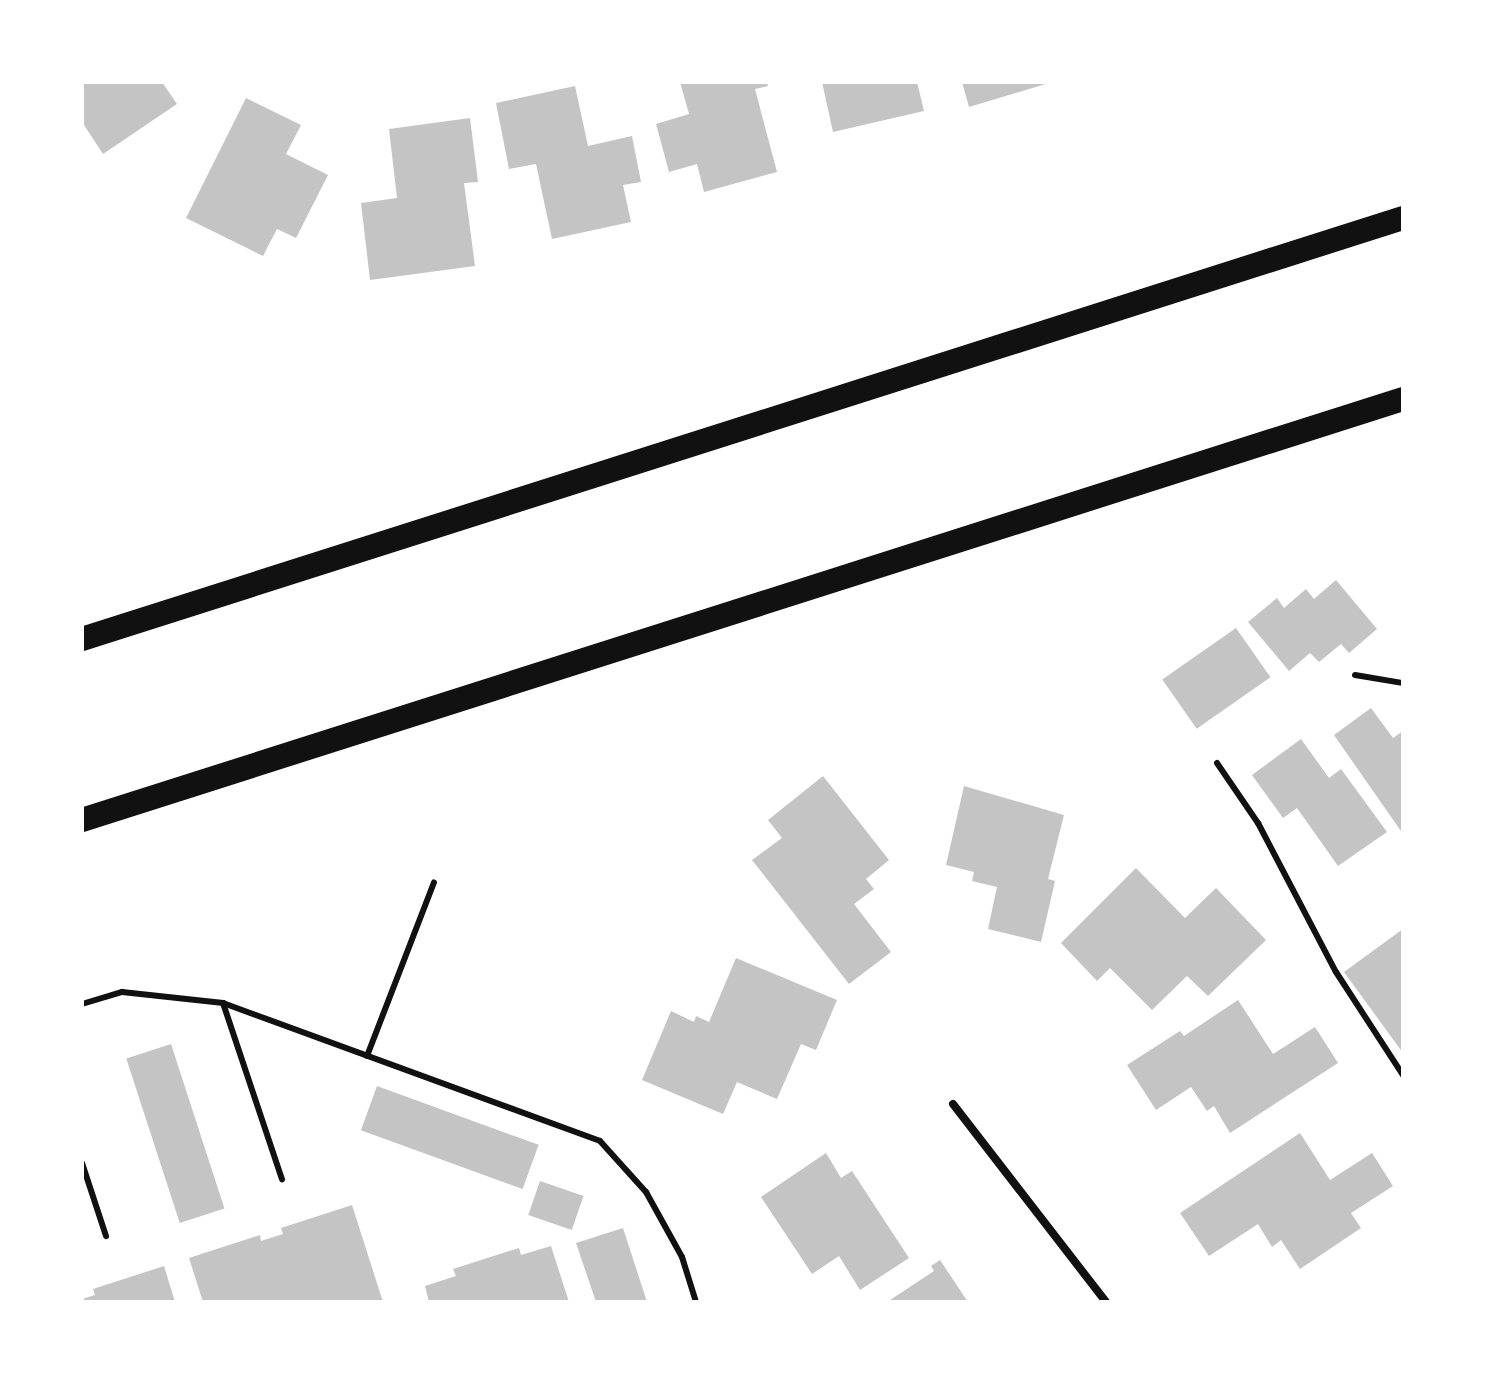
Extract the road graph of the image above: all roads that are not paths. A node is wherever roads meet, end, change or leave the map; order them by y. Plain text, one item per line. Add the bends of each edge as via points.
1 (1403, 218) edge
2 (1403, 399) edge
3 (82, 639) edge
4 (1355, 675) dead end
5 (1403, 683) edge
6 (1217, 763) dead end
7 (82, 820) edge
8 (434, 882) dead end
9 (223, 1003) junction
10 (82, 1004) edge
11 (367, 1056) junction
12 (1403, 1075) edge
13 (953, 1104) dead end
14 (82, 1163) edge
15 (282, 1179) dead end
16 (106, 1236) dead end
17 (696, 1302) edge
18 (1106, 1302) edge

1 - 3 highway
2 - 7 highway
4 - 5 lane
6 - 12 lane via 1258,823 1336,972
8 - 11 lane
9 - 10 lane via 122,992
9 - 11 lane
9 - 15 lane
11 - 17 lane via 600,1141 646,1192 682,1257
13 - 18 street
14 - 16 lane

